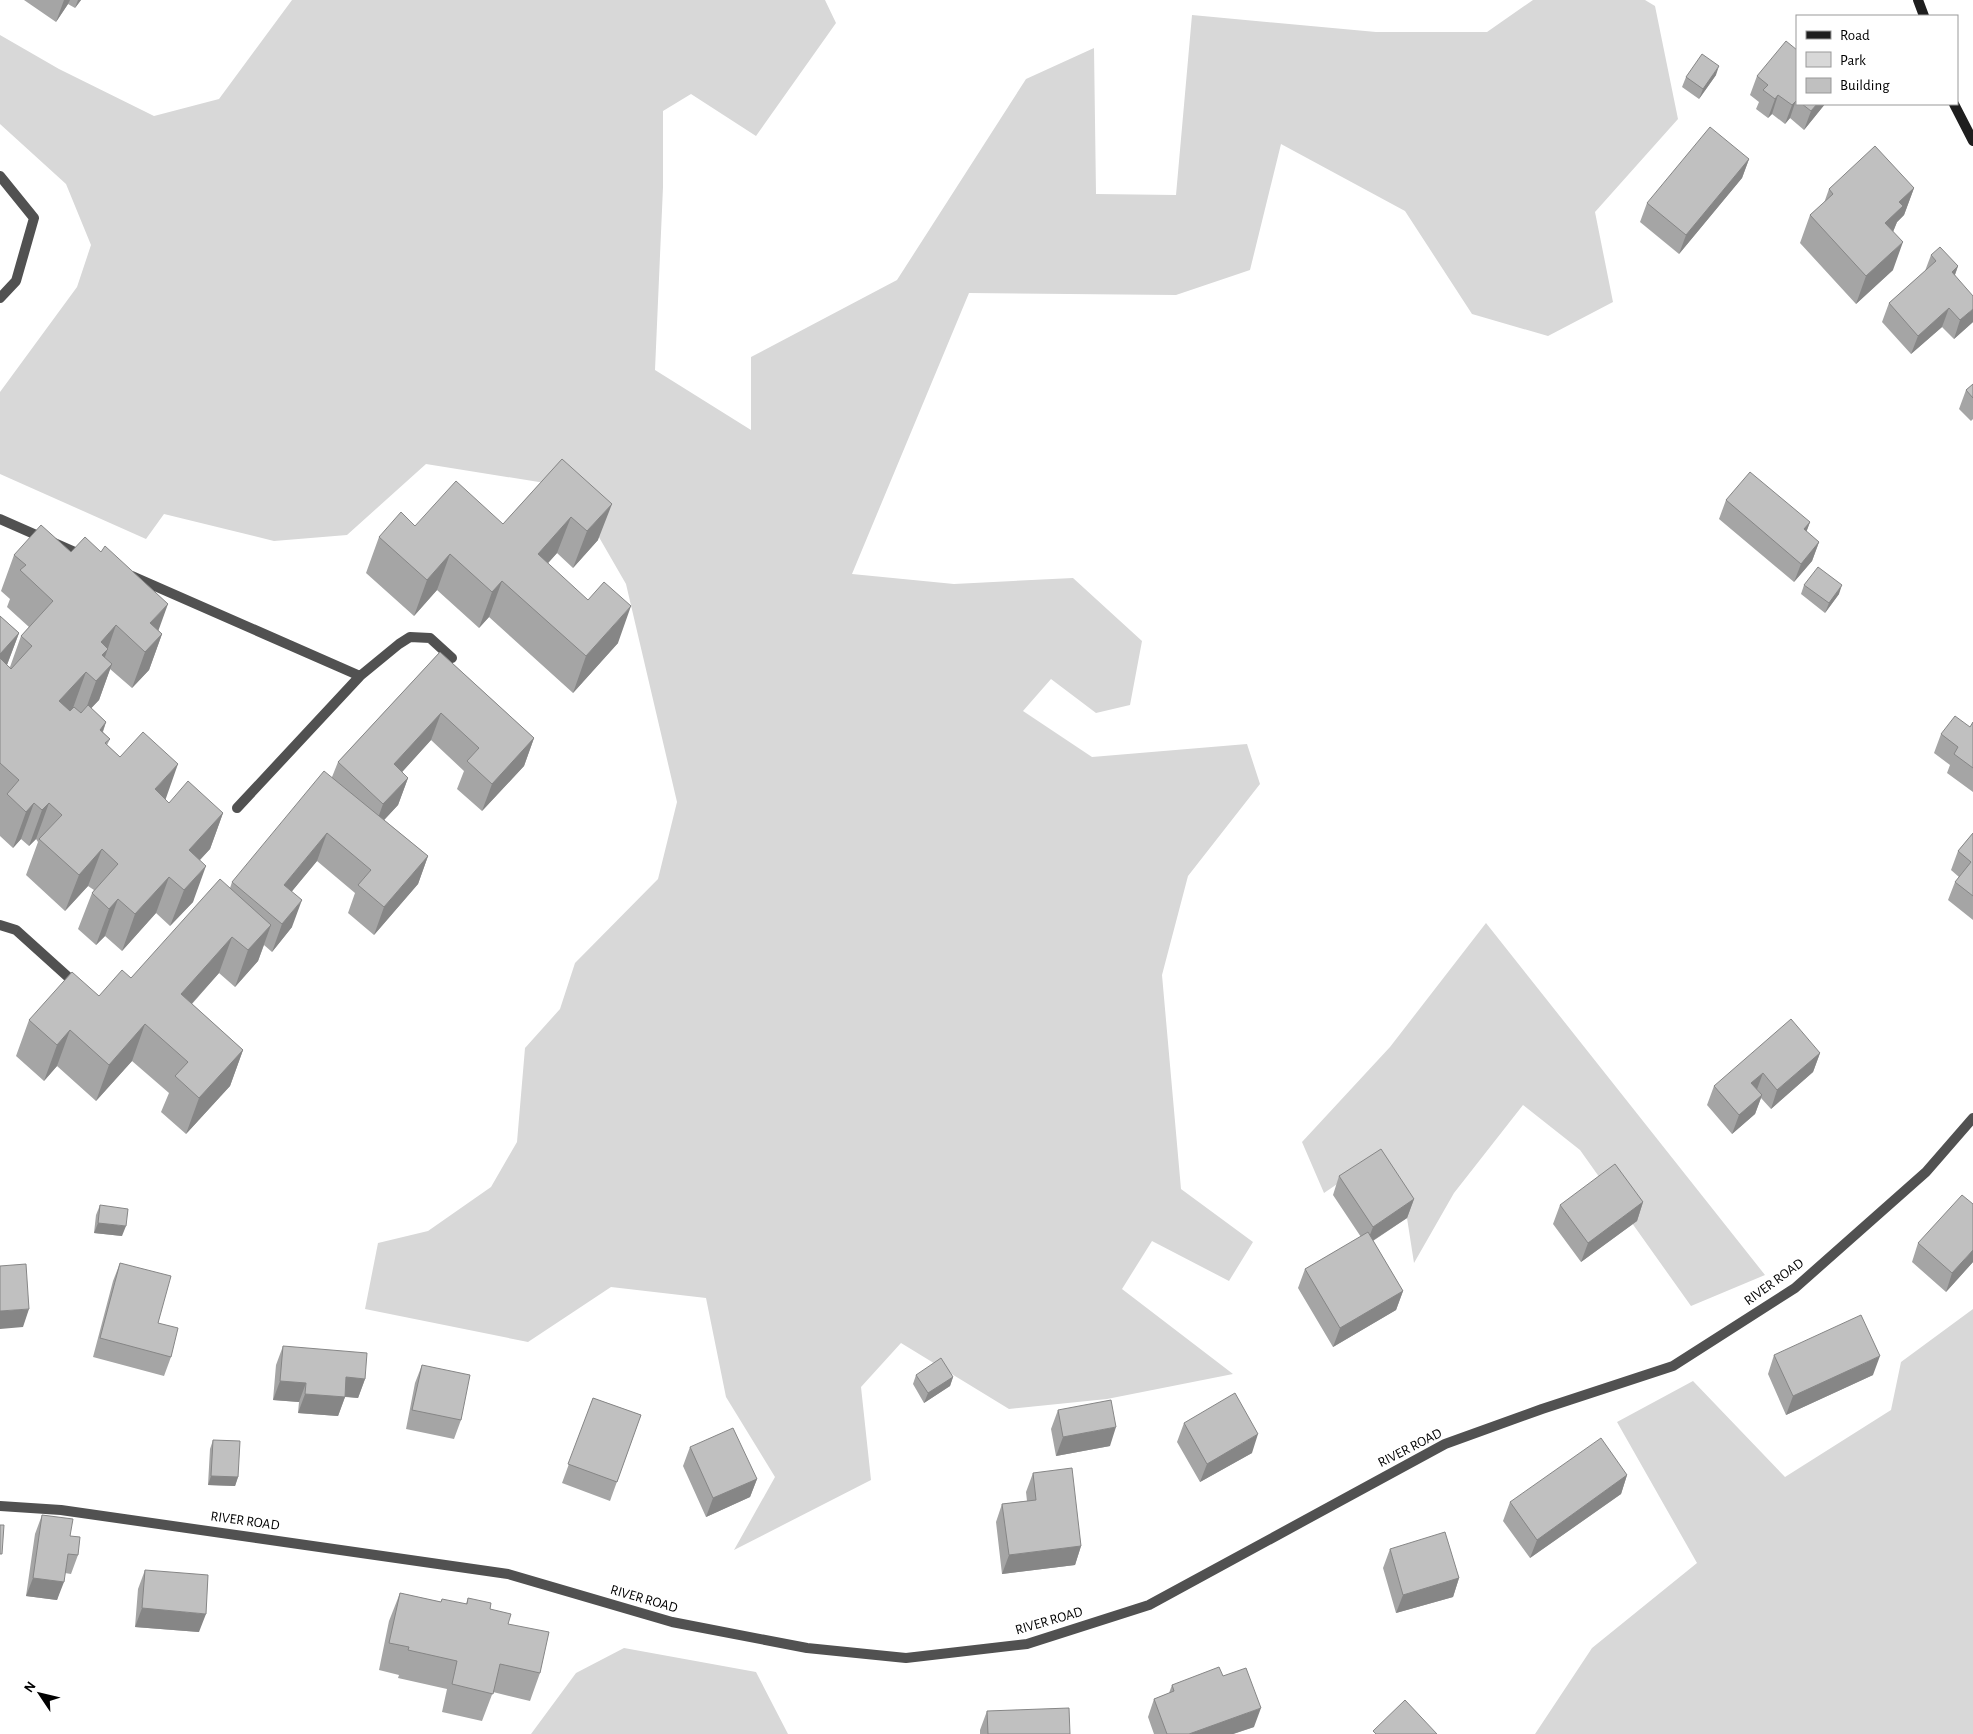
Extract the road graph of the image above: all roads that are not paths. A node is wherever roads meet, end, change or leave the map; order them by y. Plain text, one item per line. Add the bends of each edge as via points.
1 (1918, 0) edge
2 (1924, 15) edge
3 (1955, 105) edge
4 (1973, 141) edge
5 (0, 176) edge
6 (0, 298) edge
7 (0, 519) edge
8 (94, 560) edge
9 (121, 572) edge
10 (452, 658) dead end
11 (360, 676) junction
12 (237, 808) dead end
13 (0, 925) edge
14 (88, 995) edge
15 (1973, 1118) edge
16 (0, 1506) edge

1 - 2 street
3 - 4 street
5 - 6 street via 34,218 16,281
7 - 8 street
9 - 11 street
10 - 11 street via 430,638 410,637
11 - 12 street
13 - 14 street via 16,930
15 - 16 street, RIVER ROAD via 1926,1172 1796,1288 1673,1366 1445,1444 1149,1606 1027,1644 906,1658 807,1648 672,1622 508,1574 71,1511

